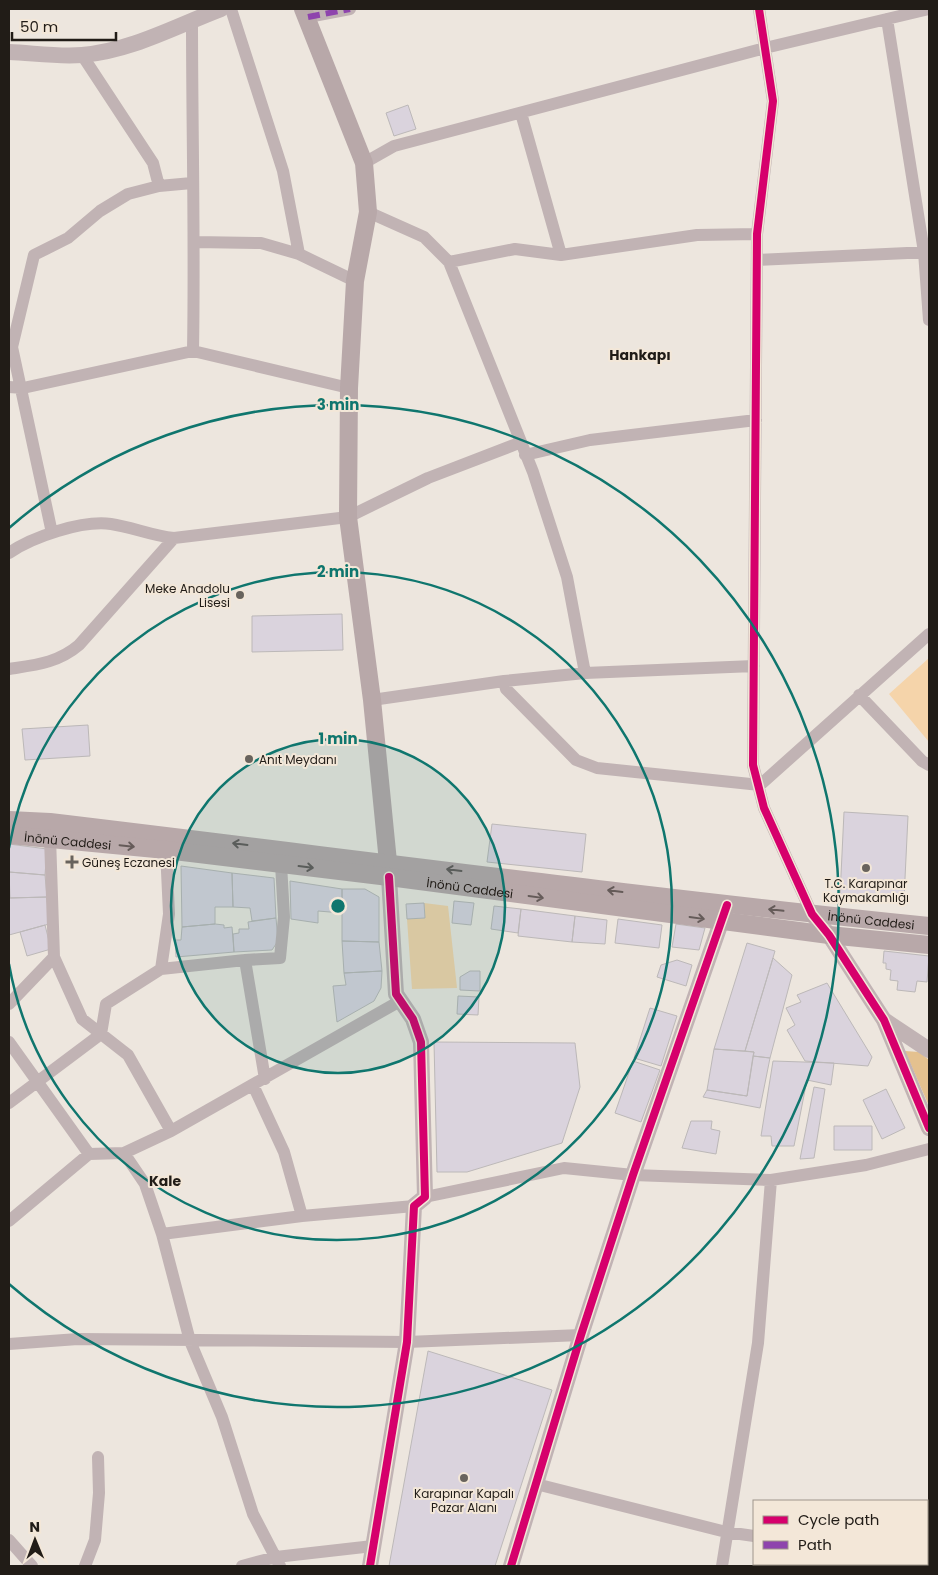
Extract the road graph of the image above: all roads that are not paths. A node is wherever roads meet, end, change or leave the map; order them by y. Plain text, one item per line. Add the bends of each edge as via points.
1 (221, 9) edge
2 (230, 9) edge
3 (350, 9) edge
4 (759, 9) edge
5 (929, 9) edge
6 (305, 13) edge
7 (887, 19) junction
8 (192, 20) junction
9 (765, 48) junction
10 (9, 52) edge
11 (82, 55) junction
12 (520, 113) junction
13 (364, 164) junction
14 (192, 183) junction
15 (159, 186) junction
16 (368, 212) junction
17 (757, 234) junction
18 (195, 242) junction
19 (926, 252) edge
20 (299, 254) junction
21 (561, 255) junction
22 (757, 260) junction
23 (449, 262) junction
24 (355, 281) junction
25 (929, 320) edge
26 (193, 351) junction
27 (9, 387) edge
28 (23, 388) junction
29 (349, 388) junction
30 (756, 420) junction
31 (522, 449) junction
32 (348, 517) junction
33 (52, 533) junction
34 (174, 538) junction
35 (9, 553) edge
36 (929, 634) edge
37 (754, 666) junction
38 (9, 670) edge
39 (585, 673) junction
40 (504, 681) junction
41 (859, 695) junction
42 (372, 700) junction
43 (929, 765) edge
44 (760, 785) junction
45 (9, 820) edge
46 (9, 835) edge
47 (50, 837) junction
48 (166, 850) junction
49 (281, 864) junction
50 (389, 870) junction
51 (725, 913) junction
52 (812, 914) junction
53 (929, 926) edge
54 (829, 935) junction
55 (929, 945) edge
56 (54, 957) junction
57 (245, 960) junction
58 (161, 969) junction
59 (400, 1001) junction
60 (9, 1004) edge
61 (884, 1020) junction
62 (101, 1034) junction
63 (9, 1042) edge
64 (929, 1050) edge
65 (259, 1082) junction
66 (37, 1083) junction
67 (9, 1103) edge
68 (929, 1128) edge
69 (171, 1132) junction
70 (929, 1149) edge
71 (124, 1153) junction
72 (89, 1154) junction
73 (633, 1175) junction
74 (771, 1180) junction
75 (420, 1202) junction
76 (302, 1216) junction
77 (9, 1221) edge
78 (162, 1234) junction
79 (581, 1334) junction
80 (190, 1341) junction
81 (407, 1342) junction
82 (9, 1344) edge
83 (98, 1457) dead end
84 (536, 1484) junction
85 (726, 1532) junction
86 (753, 1536) edge
87 (9, 1540) edge
88 (373, 1546) junction
89 (278, 1562) edge
90 (32, 1566) edge
91 (85, 1566) edge
92 (242, 1566) edge
93 (370, 1566) edge
94 (511, 1566) edge
95 (722, 1566) edge

1 - 8 street
2 - 20 street via 283,171
3 - 6 street
4 - 9 street
5 - 7 street
6 - 13 main road
7 - 9 street
7 - 19 street
8 - 11 street via 152,38 114,50
8 - 14 street
9 - 12 street
9 - 17 street via 773,102
10 - 11 street
11 - 15 street via 153,163
12 - 13 street via 394,146
12 - 21 street
13 - 16 main road
14 - 15 street
14 - 18 street
15 - 28 street via 128,194 100,211 68,238 34,255 12,347
16 - 23 street via 424,237
16 - 24 main road
17 - 21 street via 697,235
17 - 22 street
18 - 20 street via 261,243
18 - 26 street
19 - 22 street
19 - 25 street
20 - 24 street
21 - 23 street via 515,249
22 - 30 street
23 - 31 street
24 - 29 main road
26 - 28 street
26 - 29 street
27 - 28 street
28 - 33 street
29 - 32 main road
30 - 31 street
30 - 37 street
31 - 32 street via 428,478
31 - 39 street via 533,472 567,577
32 - 34 street
32 - 42 main road
33 - 34 street via 108,523
33 - 35 street via 22,543
34 - 38 street via 67,655 52,662
36 - 41 street
37 - 39 street
37 - 44 street via 753,765
39 - 40 street
40 - 42 street
40 - 44 street via 506,689 576,760 597,768
41 - 43 street
41 - 44 street
42 - 50 main road
44 - 52 street via 764,808
50 -> 45 main road, İnönü Caddesi via 50,822
46 - 47 main road, İnönü Caddesi
47 -> 48 main road, İnönü Caddesi
47 - 56 street
48 - 49 main road, İnönü Caddesi
48 - 58 street via 169,914
49 -> 50 main road, İnönü Caddesi
49 - 57 street via 284,917 280,958
50 - 51 main road, İnönü Caddesi
50 - 59 street via 396,994
52 -> 51 main road, İnönü Caddesi
51 - 54 main road, İnönü Caddesi
51 - 73 street
52 - 53 main road, İnönü Caddesi
52 - 54 street
54 - 55 main road, İnönü Caddesi
54 - 61 street
56 - 60 street
56 - 62 street via 82,1019
57 - 58 street
57 - 65 street
58 - 62 street via 106,1004
59 - 65 street
59 - 75 street via 414,1019 421,1042
61 - 64 street
61 - 68 street
62 - 66 street
62 - 69 street via 128,1055
63 - 66 street
65 - 69 street
65 - 76 street
66 - 67 street
66 - 72 street
69 - 71 street
70 - 74 street via 866,1165
71 - 72 street
71 - 78 street via 145,1184
72 - 77 street
73 - 74 street
73 - 75 street via 564,1168
73 - 79 street
74 - 85 street via 758,1343
75 - 76 street
75 - 81 street
76 - 78 street
78 - 80 street
79 - 81 street
79 - 84 street
80 - 81 street
80 - 82 street via 78,1339
80 - 89 street via 222,1417 253,1514
81 - 88 street
83 - 91 street via 95,1540
84 - 85 street
84 - 94 street
85 - 86 street
85 - 95 street
87 - 90 street
88 - 89 street
88 - 93 street
89 - 92 street

